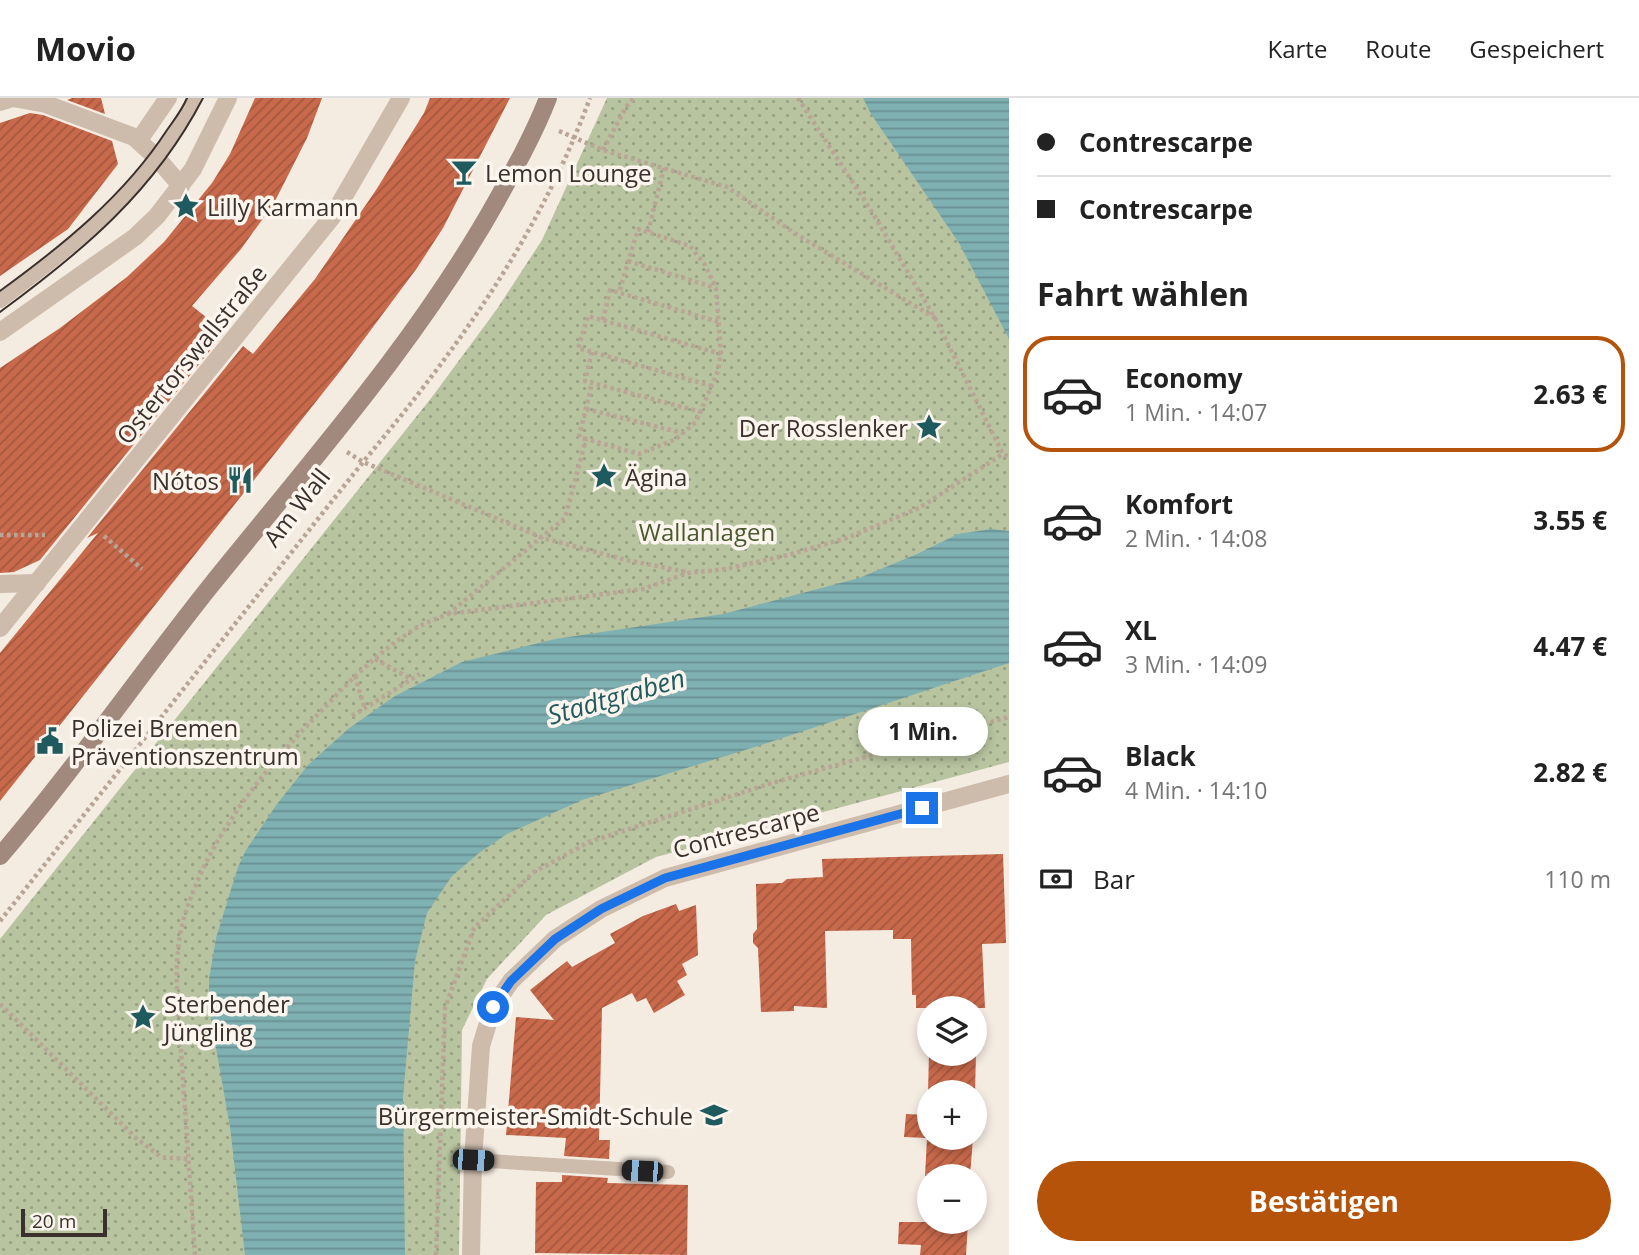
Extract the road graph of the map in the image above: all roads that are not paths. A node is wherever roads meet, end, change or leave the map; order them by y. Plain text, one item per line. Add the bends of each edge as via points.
1 (13, 98) edge
2 (169, 98) edge
3 (194, 98) edge
4 (228, 98) edge
5 (401, 98) edge
6 (548, 98) edge
7 (0, 102) edge
8 (139, 140) junction
9 (157, 158) junction
10 (181, 186) junction
11 (0, 300) edge
12 (0, 332) edge
13 (37, 583) junction
14 (0, 584) edge
15 (0, 628) edge
16 (1009, 784) edge
17 (0, 856) edge
18 (473, 1160) junction
19 (668, 1172) dead end
20 (471, 1255) edge

1 - 7 street
1 - 8 street via 46,104
2 - 8 street
3 - 9 lane
4 - 10 street
5 - 13 street, Ostertorswallstraße via 332,217
6 - 17 main road, Am Wall via 470,248 428,310
8 - 9 street
9 - 10 street
9 - 11 lane via 77,241
10 - 12 street via 135,237
13 - 14 street
13 - 15 street, Ostertorswallstraße
16 - 18 street, Contrescarpe via 665,878 601,909 555,939 511,981 493,1007 481,1046
18 - 19 lane
18 - 20 street, Contrescarpe

